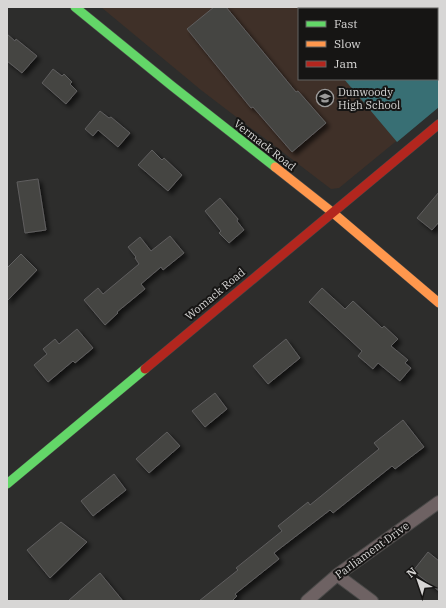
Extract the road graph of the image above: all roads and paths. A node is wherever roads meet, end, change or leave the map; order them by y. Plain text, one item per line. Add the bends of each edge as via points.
1 (75, 7) edge
2 (439, 124) edge
3 (332, 212) junction
4 (439, 303) edge
5 (7, 484) edge
6 (439, 502) edge
7 (337, 575) junction
8 (307, 601) edge
9 (372, 601) edge

1 - 3 street, Vermack Road
2 - 3 street, Womack Road
3 - 4 street, Vermack Road
3 - 5 street, Womack Road
6 - 7 street, Parliament Drive
7 - 8 street, Parliament Drive
7 - 9 street

